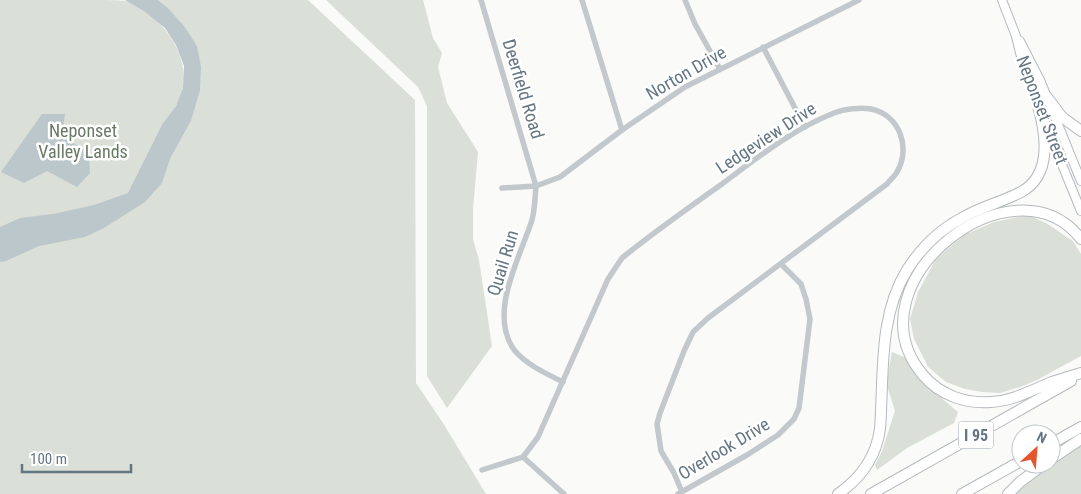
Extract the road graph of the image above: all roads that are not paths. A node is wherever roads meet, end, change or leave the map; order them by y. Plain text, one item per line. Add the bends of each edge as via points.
1 (481, 0) edge
2 (582, 0) edge
3 (684, 0) edge
4 (859, 0) edge
5 (1002, 0) edge
6 (1016, 36) junction
7 (763, 47) junction
8 (720, 69) junction
9 (1047, 97) junction
10 (1037, 103) junction
11 (805, 127) junction
12 (622, 130) junction
13 (1081, 131) edge
14 (1081, 181) edge
15 (536, 186) junction
16 (502, 188) dead end
17 (1081, 211) edge
18 (1081, 239) edge
19 (781, 264) junction
20 (1081, 374) edge
21 (563, 382) junction
22 (1081, 427) edge
23 (1061, 438) edge
24 (1081, 439) edge
25 (1061, 452) edge
26 (523, 457) junction
27 (1011, 467) edge
28 (482, 470) dead end
29 (1031, 474) edge
30 (680, 493) edge
31 (564, 494) edge
32 (838, 494) edge
33 (871, 494) edge
34 (962, 494) edge
35 (1008, 494) edge

1 - 15 street, Deerfield Road
2 - 12 street
3 - 8 street
4 - 7 street, Norton Drive
5 - 6 main road, Neponset Street
6 - 9 main road, Neponset Street
6 - 10 main road, Neponset Street
7 - 8 street, Norton Drive
7 - 11 street
8 - 12 street, Norton Drive via 685,87
9 - 13 highway via 1062,117
9 - 14 main road, Neponset Street
10 - 17 main road, Neponset Street
10 - 32 highway via 1045,150 1034,182 1020,193 968,214 946,228 923,249 902,280 888,324 877,444 862,474
11 - 19 street, Ledgeview Drive via 835,112 872,109 897,127 904,150 897,172 887,184
11 - 21 street, Ledgeview Drive via 766,151 622,258 608,279
12 - 15 street, Norton Drive via 560,177
15 - 16 street, Norton Drive
15 - 21 street, Quail Run via 532,218 508,286 506,332 522,357
18 - 20 highway via 1064,222 1036,211 1010,212 976,223 946,241 923,266 906,298 903,322 907,346 918,368 934,386 958,398 999,402
19 - 30 street, Ledgeview Drive via 708,318 693,332 684,350 657,424 661,451 674,473
19 - 30 street, Overlook Drive via 800,284 810,319 799,408 794,419 778,435
20 - 33 highway, I 95
21 - 26 street, Ledgeview Drive via 538,436
22 - 23 highway
24 - 25 highway
26 - 28 street
26 - 31 street
27 - 34 highway, I 95
29 - 35 highway

